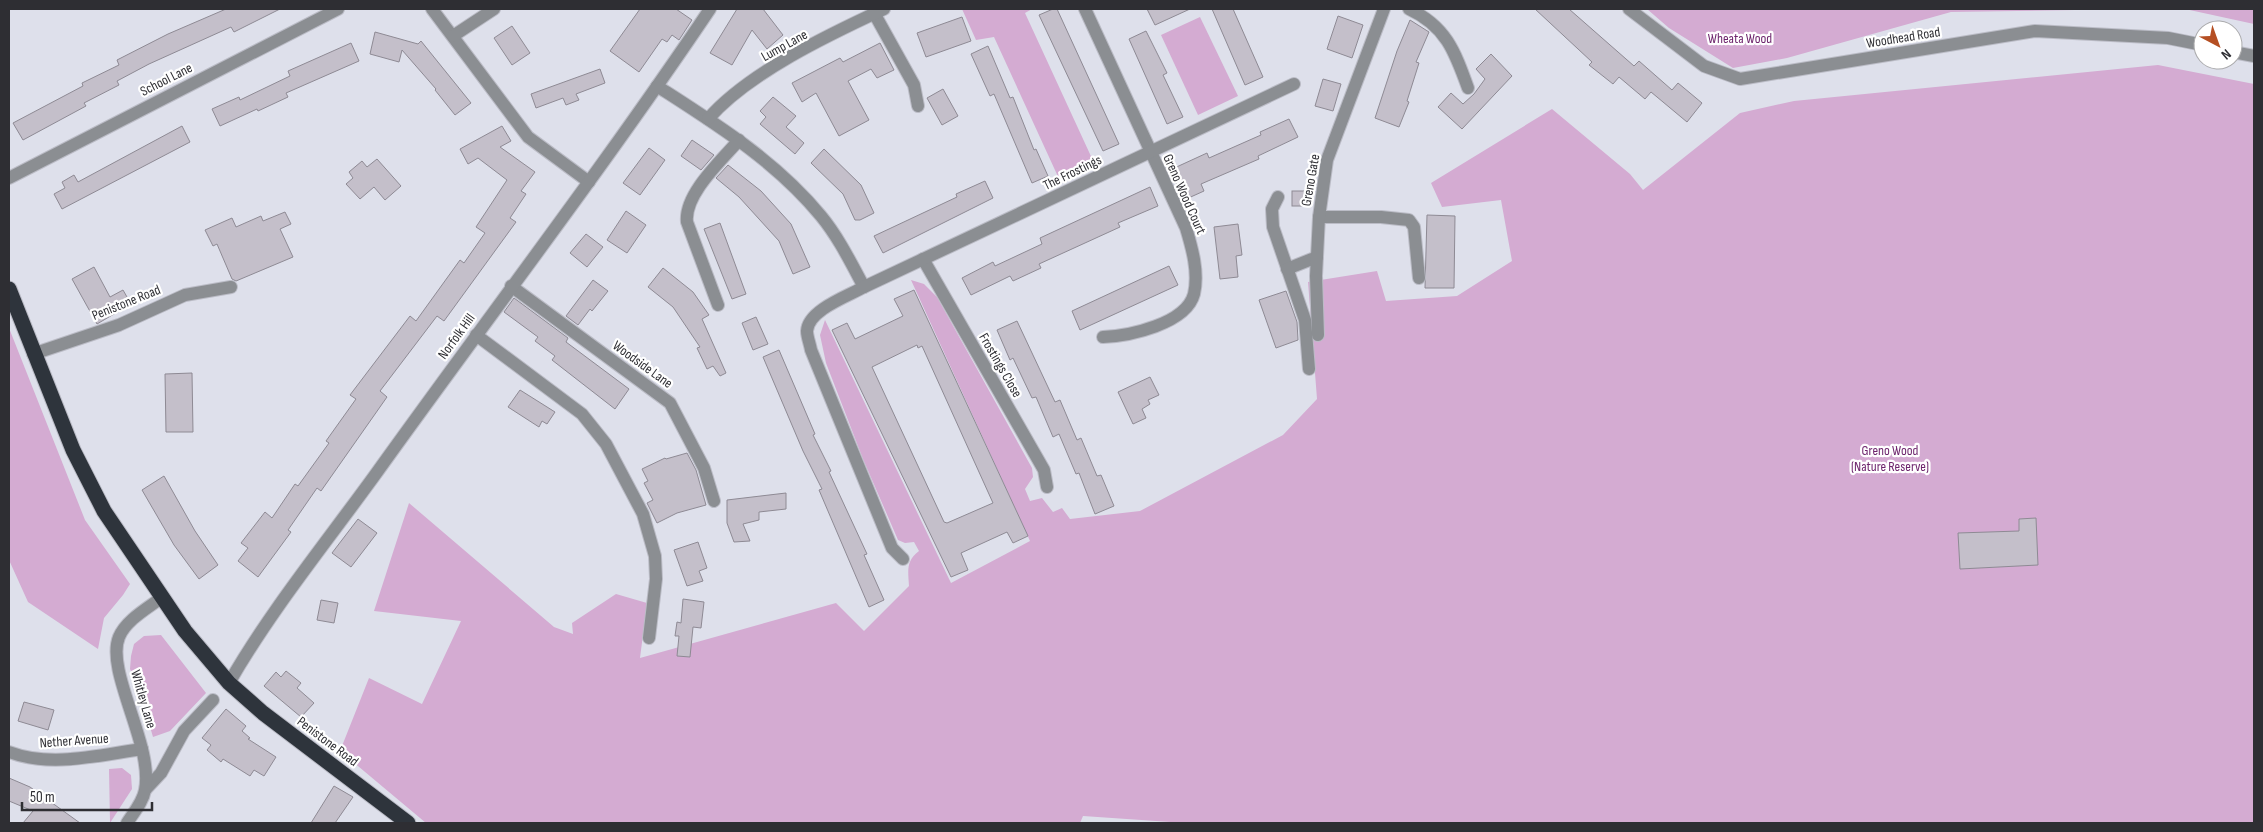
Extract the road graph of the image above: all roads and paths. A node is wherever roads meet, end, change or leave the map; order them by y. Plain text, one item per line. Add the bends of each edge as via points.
1 (338, 9) edge
2 (432, 9) edge
3 (494, 9) edge
4 (710, 9) edge
5 (1085, 9) edge
6 (1384, 9) edge
7 (1409, 9) edge
8 (1629, 9) edge
9 (879, 11) edge
10 (453, 36) junction
11 (2193, 43) edge
12 (1294, 84) dead end
13 (658, 86) junction
14 (1468, 88) dead end
15 (918, 106) dead end
16 (708, 119) junction
17 (739, 140) junction
18 (1150, 151) junction
19 (9, 178) edge
20 (589, 182) junction
21 (1278, 197) dead end
22 (1319, 217) junction
23 (1317, 257) junction
24 (923, 259) junction
25 (1287, 269) junction
26 (1418, 278) dead end
27 (511, 286) junction
28 (231, 287) dead end
29 (864, 288) junction
30 (9, 289) edge
31 (718, 305) dead end
32 (476, 335) junction
33 (1318, 335) dead end
34 (1103, 337) dead end
35 (33, 354) junction
36 (1308, 369) dead end
37 (1047, 487) dead end
38 (714, 501) dead end
39 (904, 559) dead end
40 (161, 598) junction
41 (649, 638) dead end
42 (229, 683) junction
43 (213, 700) dead end
44 (142, 749) junction
45 (9, 752) edge
46 (146, 789) junction
47 (128, 823) edge
48 (408, 823) edge

1 - 19 street, School Lane
2 - 10 street
3 - 10 street
4 - 13 street, Norfolk Hill
5 - 18 street, Greno Wood Court
6 - 22 street, Greno Gate via 1327,160
7 - 14 street via 1428,20 1446,38
8 - 11 street, Woodhead Road via 1704,66 1740,79 2035,31 2168,38
9 - 15 street via 914,85
9 - 16 street, Lump Lane via 745,84 724,100
10 - 20 street via 528,137
12 - 18 street, The Frostings
13 - 16 street
13 - 20 street, Norfolk Hill
16 - 17 street
17 - 29 street via 773,166 822,216 843,246
17 - 31 street via 696,192 686,213
18 - 24 street, The Frostings
18 - 34 street, Greno Wood Court via 1186,228 1193,251 1194,293 1183,309 1144,332
20 - 27 street, Norfolk Hill
21 - 25 street via 1272,208 1273,227
22 - 23 street, Greno Gate
22 - 26 street via 1409,220 1414,227
23 - 25 street
23 - 33 street, Greno Gate
24 - 29 street, The Frostings
24 - 37 street, Frostings Close via 1044,470
25 - 36 street via 1305,320
27 - 32 street, Norfolk Hill
27 - 38 street, Woodside Lane via 670,403 704,468
28 - 35 street, Penistone Road via 185,295 119,325
29 - 39 street, The Frostings via 823,308 807,331 811,350 892,548
30 - 35 highway, Penistone Road
32 - 41 street via 582,414 606,444 643,514 655,556 656,579
32 - 42 street, Norfolk Hill via 267,624
35 - 40 highway, Penistone Road via 73,450 104,512
40 - 42 highway, Penistone Road
40 - 44 street, Whitley Lane via 126,627 119,637 117,650 119,672
42 - 48 highway, Penistone Road via 263,713
43 - 46 street via 184,731 161,773
44 - 45 street, Nether Avenue via 42,760
44 - 46 street, Whitley Lane
46 - 47 street

